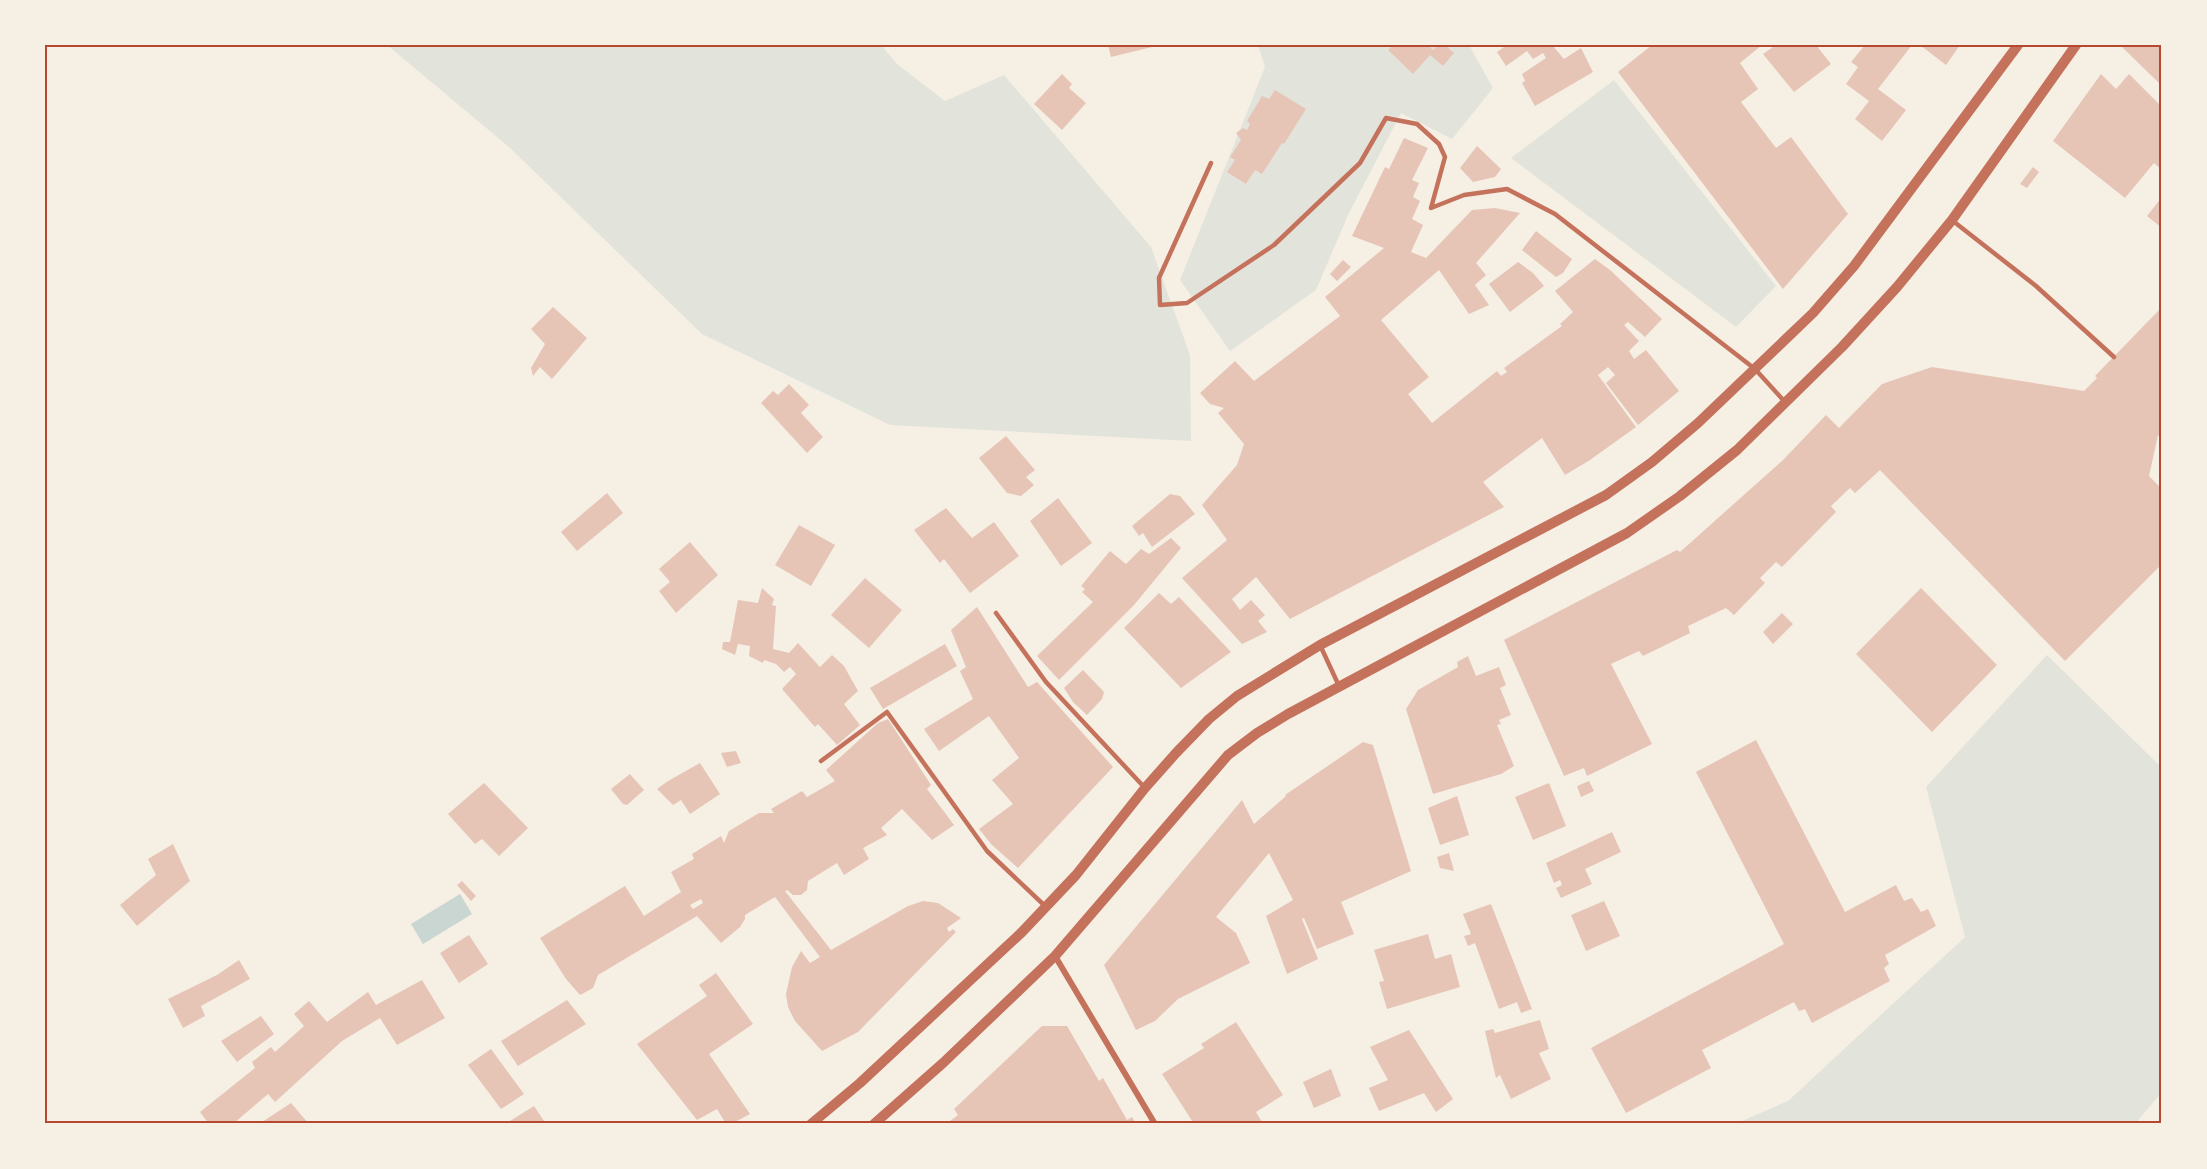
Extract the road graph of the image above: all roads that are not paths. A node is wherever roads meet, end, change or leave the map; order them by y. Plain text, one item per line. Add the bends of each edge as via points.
1 (2018, 45) edge
2 (2076, 45) edge
3 (1211, 164) dead end
4 (1952, 220) junction
5 (2114, 357) dead end
6 (1755, 369) junction
7 (1785, 402) junction
8 (996, 613) dead end
9 (1320, 645) junction
10 (1339, 686) junction
11 (821, 761) dead end
12 (1145, 788) junction
13 (1046, 906) junction
14 (1056, 956) junction
15 (811, 1124) edge
16 (874, 1124) edge
17 (1155, 1124) edge

1 - 6 street via 1854,266 1813,314
2 - 4 street
3 - 6 lane via 1159,278 1160,305 1187,303 1274,245 1360,163 1386,118 1417,124 1439,144 1445,157 1431,208 1464,195 1507,189 1555,214
4 - 5 lane via 2036,286
4 - 7 street via 1889,296
6 - 7 lane
6 - 9 street via 1652,462 1606,495
7 - 10 street via 1737,450 1627,533
8 - 12 lane via 1046,682
9 - 10 lane
9 - 12 street via 1237,696 1209,719
10 - 14 street via 1257,733 1228,755
11 - 13 lane via 887,712 987,851
12 - 13 street via 1076,875
13 - 15 street via 916,1032
14 - 16 street
14 - 17 street

